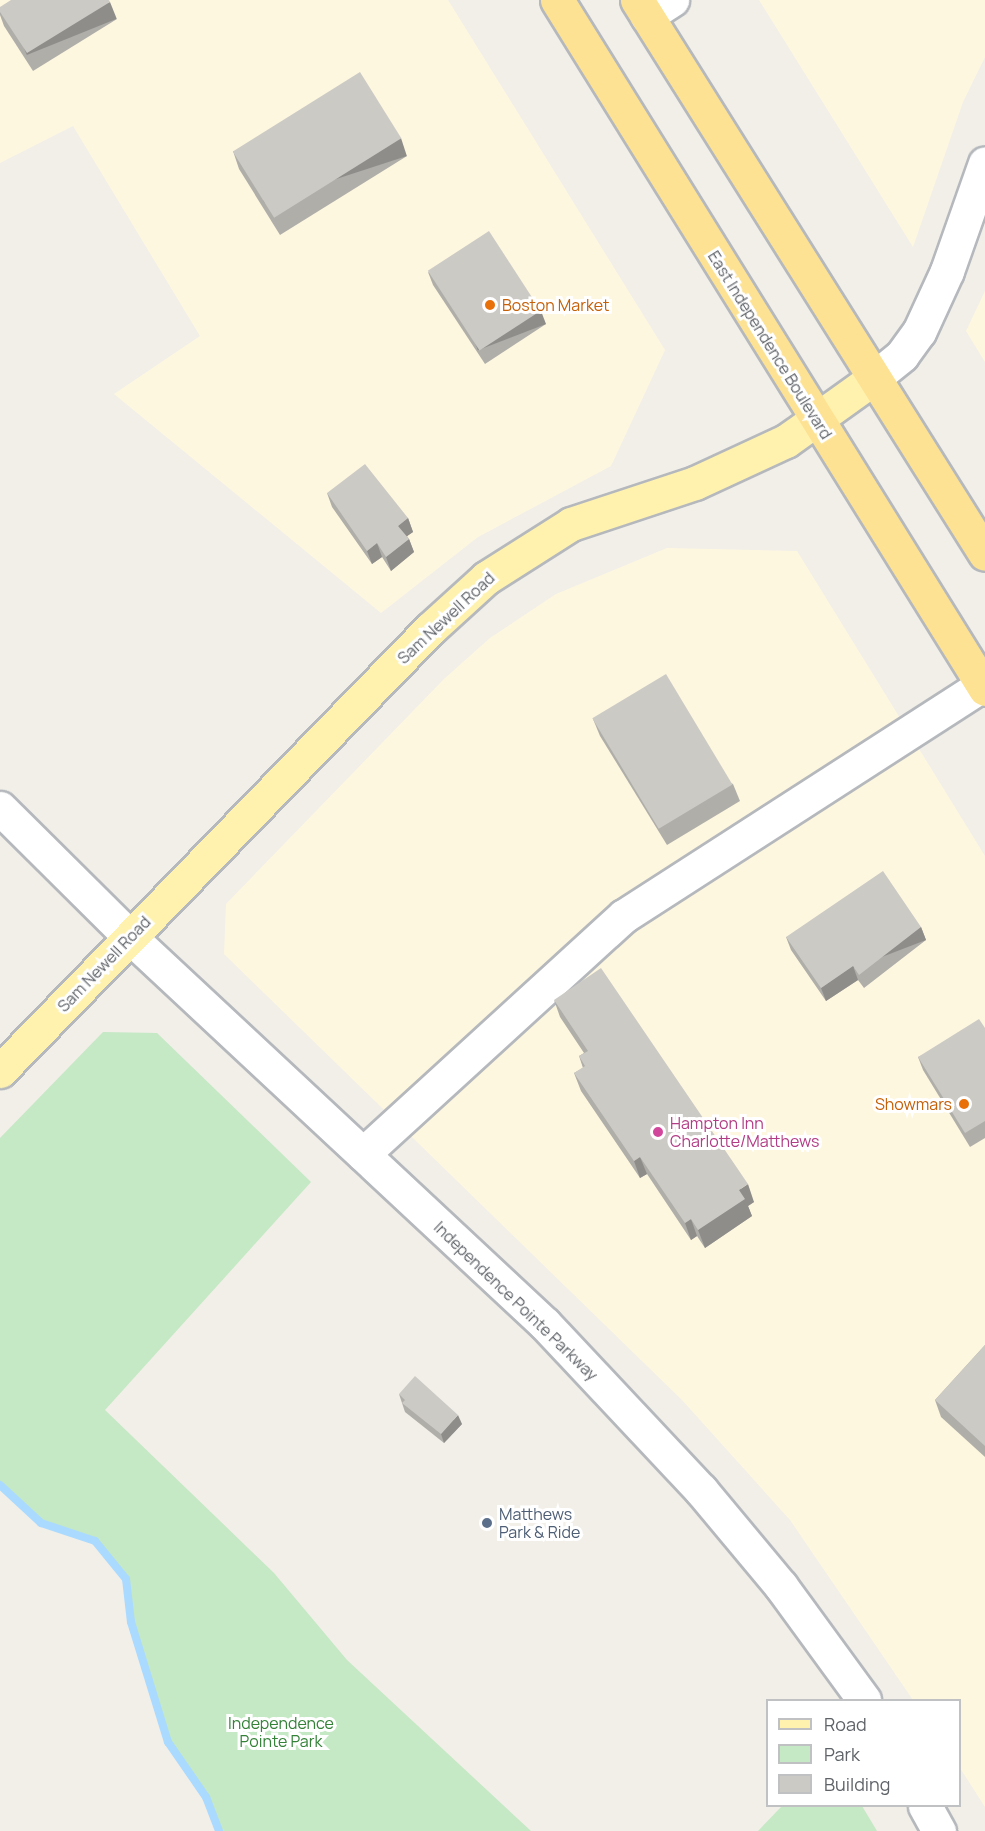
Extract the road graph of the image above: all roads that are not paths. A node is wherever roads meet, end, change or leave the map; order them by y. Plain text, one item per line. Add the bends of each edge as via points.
1 (558, 0) edge
2 (652, 5) edge
3 (985, 163) edge
4 (874, 378) junction
5 (818, 421) junction
6 (985, 554) edge
7 (984, 687) edge
8 (0, 808) edge
9 (130, 937) junction
10 (0, 1071) edge
11 (363, 1154) junction
12 (863, 1699) edge
13 (926, 1807) edge
14 (939, 1831) edge

1 - 5 highway, East Independence Boulevard
2 - 4 highway
3 - 4 street, Sam Newell Road via 947,272 919,332 902,355
4 - 5 main road, Sam Newell Road
4 - 6 highway
5 - 7 highway, East Independence Boulevard
5 - 9 main road, Sam Newell Road via 786,441 695,483 571,524 486,578 430,629
7 - 11 street via 624,916
8 - 9 street, Independence Pointe Parkway
9 - 10 main road, Sam Newell Road
9 - 11 street, Independence Pointe Parkway
11 - 12 street, Independence Pointe Parkway via 544,1324 697,1486 781,1586
13 - 14 street

